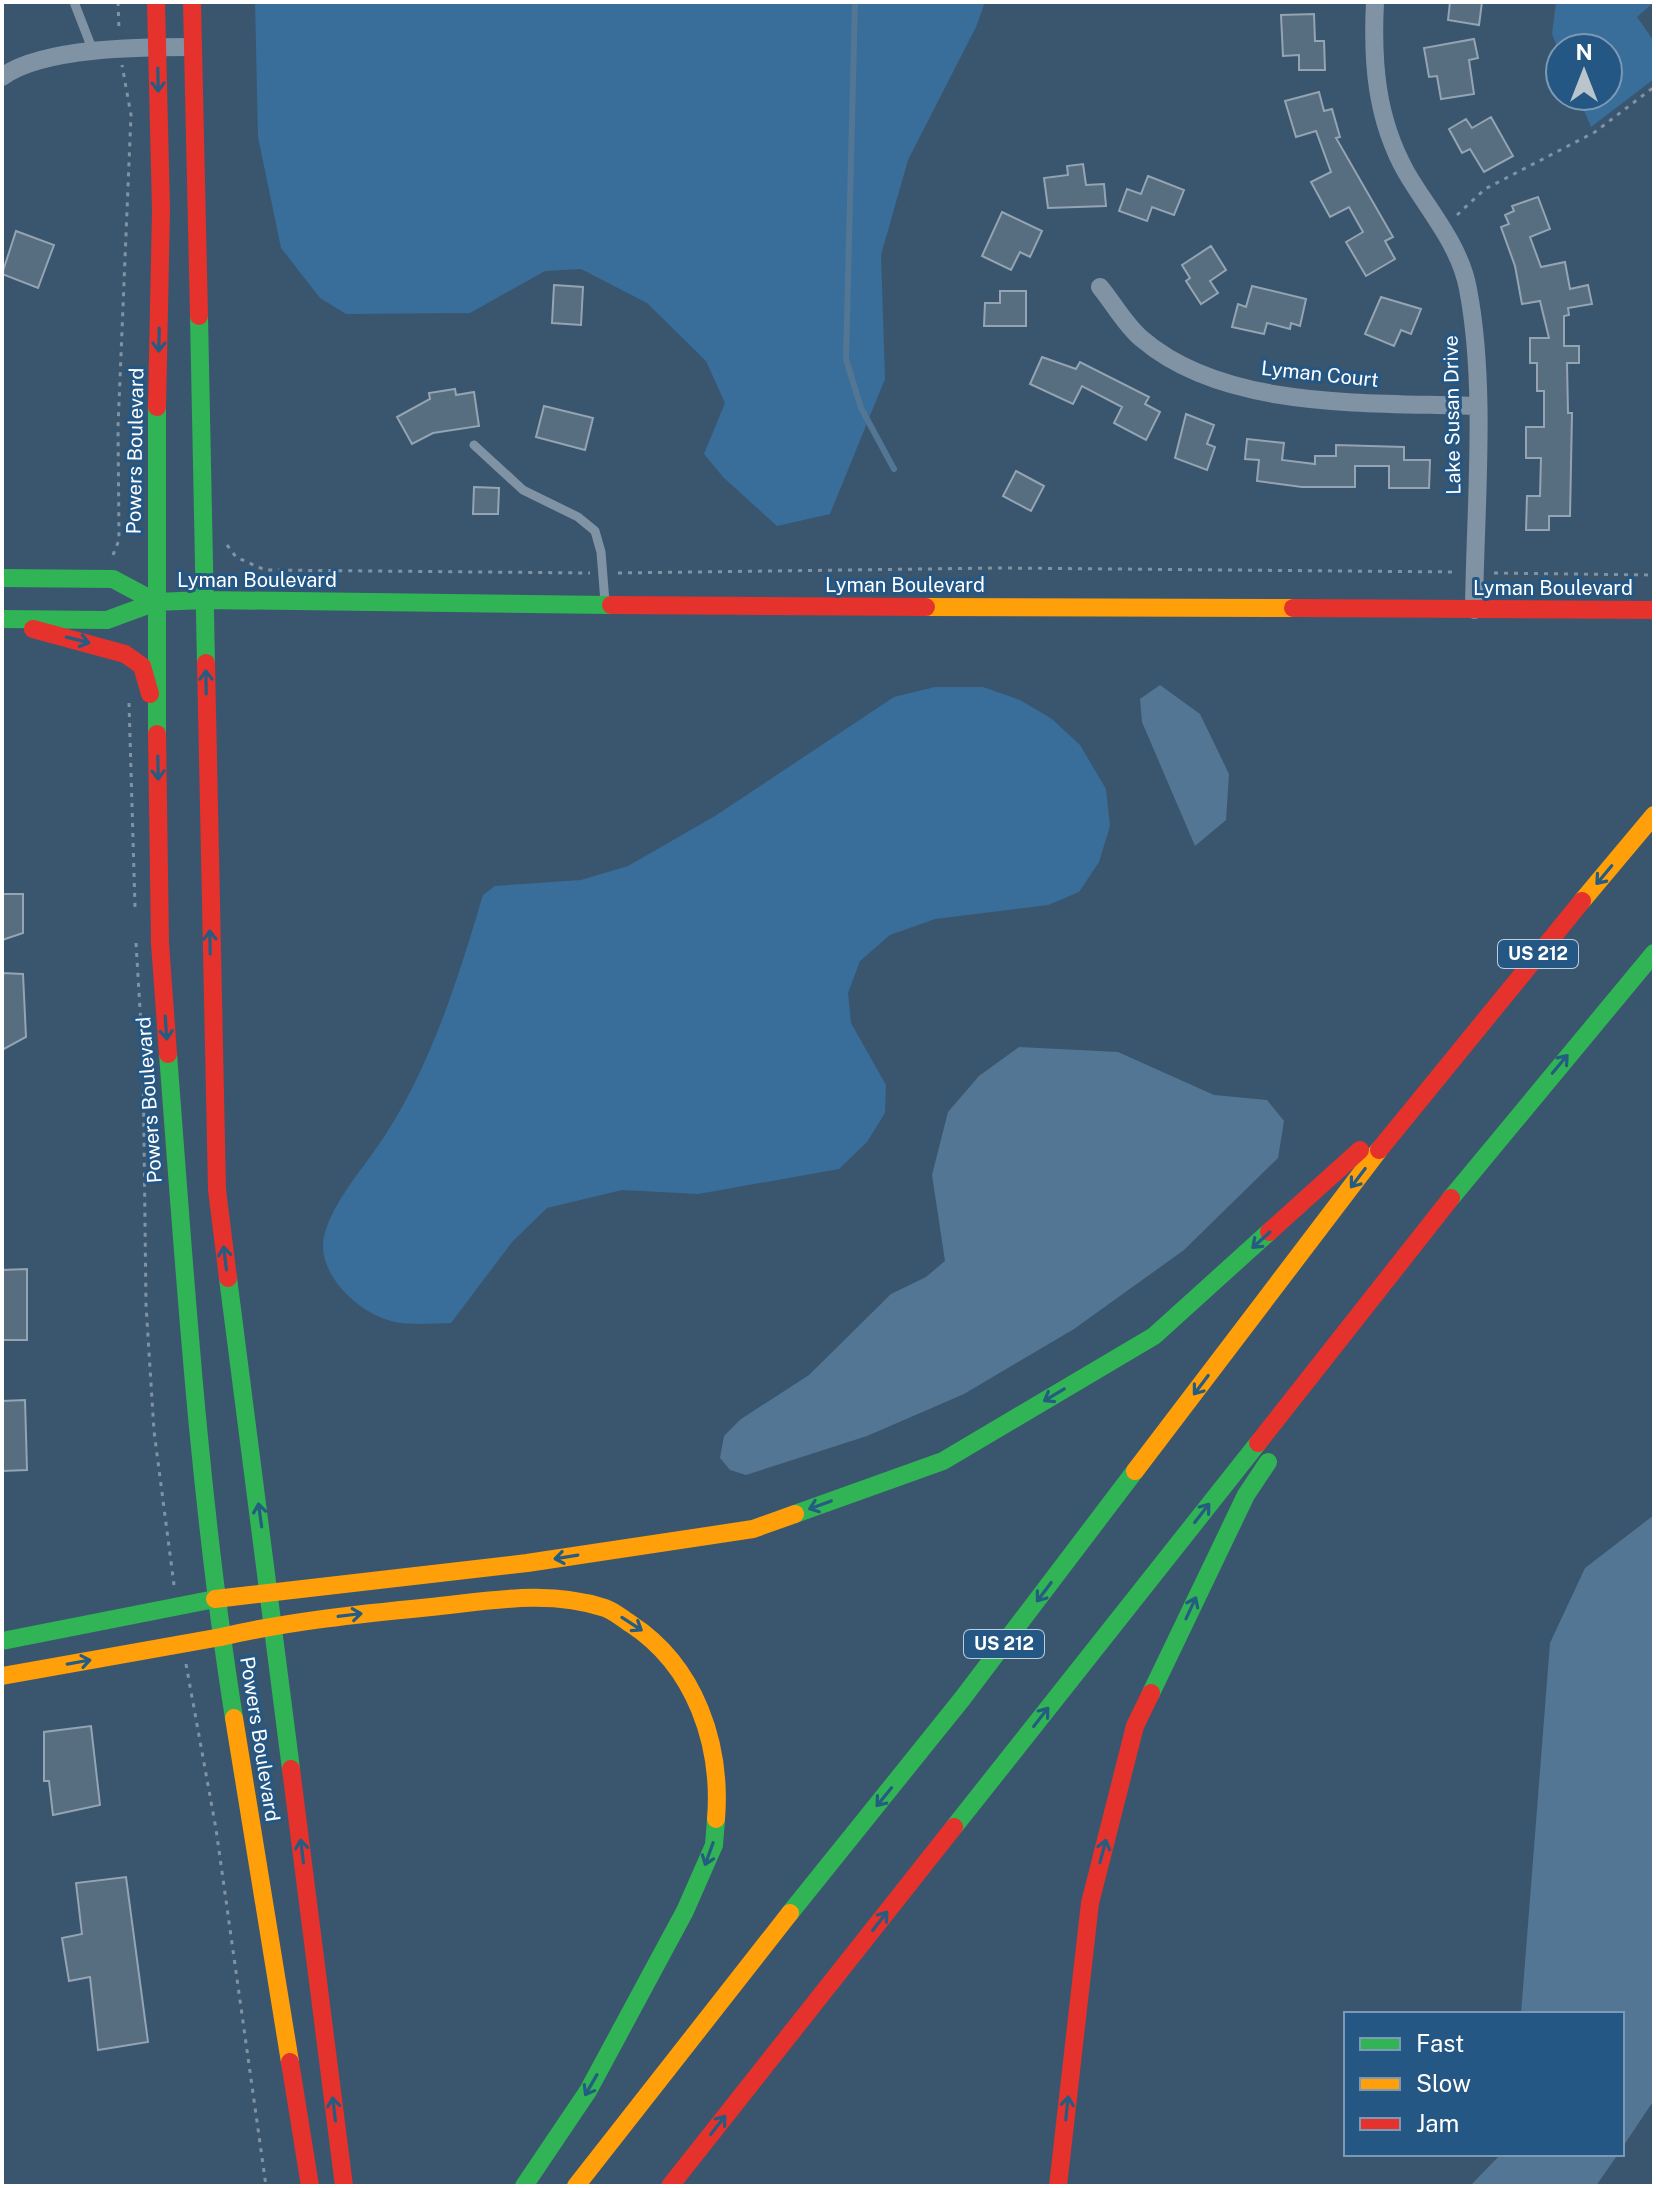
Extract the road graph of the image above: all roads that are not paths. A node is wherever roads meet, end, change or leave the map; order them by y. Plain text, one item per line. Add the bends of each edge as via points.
1 (74, 2) edge
2 (156, 2) edge
3 (192, 2) edge
4 (1375, 2) edge
5 (158, 47) junction
6 (192, 47) junction
7 (93, 51) junction
8 (2, 77) edge
9 (1100, 287) dead end
10 (1476, 406) junction
11 (474, 445) dead end
12 (2, 578) edge
13 (204, 600) junction
14 (156, 602) junction
15 (605, 606) junction
16 (1474, 610) junction
17 (1654, 610) edge
18 (2, 621) edge
19 (157, 736) junction
20 (1654, 815) edge
21 (1654, 953) edge
22 (1422, 1093) junction
23 (1510, 1124) junction
24 (271, 1592) junction
25 (215, 1599) junction
26 (273, 1625) junction
27 (221, 1637) junction
28 (2, 1641) edge
29 (2, 1676) edge
30 (310, 2182) edge
31 (344, 2186) edge
32 (524, 2186) edge
33 (576, 2186) edge
34 (670, 2186) edge
35 (1058, 2186) edge

1 - 7 lane
2 - 5 main road, Powers Boulevard
3 - 6 main road, Powers Boulevard
4 - 10 street, Lake Susan Drive via 1372,52 1378,102 1405,170 1443,228 1468,287
5 - 6 street
5 - 7 street
5 -> 14 main road, Powers Boulevard
6 - 13 main road, Powers Boulevard
7 - 8 street via 34,62
9 - 10 street, Lyman Court via 1142,339 1214,380 1265,393
10 - 16 street, Lake Susan Drive
11 - 15 lane via 538,500 589,523 599,539
12 - 14 main road, Lyman Boulevard via 113,579
13 - 14 main road, Lyman Boulevard
13 - 15 main road, Lyman Boulevard
24 -> 13 main road, Powers Boulevard via 217,1190
14 - 18 main road, Lyman Boulevard via 107,620
14 - 19 main road, Powers Boulevard
15 - 16 main road, Lyman Boulevard
16 - 17 main road, Lyman Boulevard
18 -> 19 main road via 97,645 142,666
19 -> 25 main road, Powers Boulevard via 160,943
20 -> 22 main road, US 212
23 -> 21 main road
22 -> 24 main road via 1154,1336 943,1461 753,1529 527,1563
22 -> 33 main road, US 212 via 962,1699
34 -> 23 main road
35 -> 23 main road via 1090,1903 1135,1726 1246,1495
24 - 25 main road
24 - 26 main road, Powers Boulevard
25 - 27 main road, Powers Boulevard
25 - 28 main road
26 - 27 main road
31 -> 26 main road, Powers Boulevard
26 -> 32 main road via 538,1596 607,1608 654,1639 687,1681 711,1736 718,1793 714,1845 685,1911 588,2091
29 -> 27 main road
27 - 30 main road, Powers Boulevard

